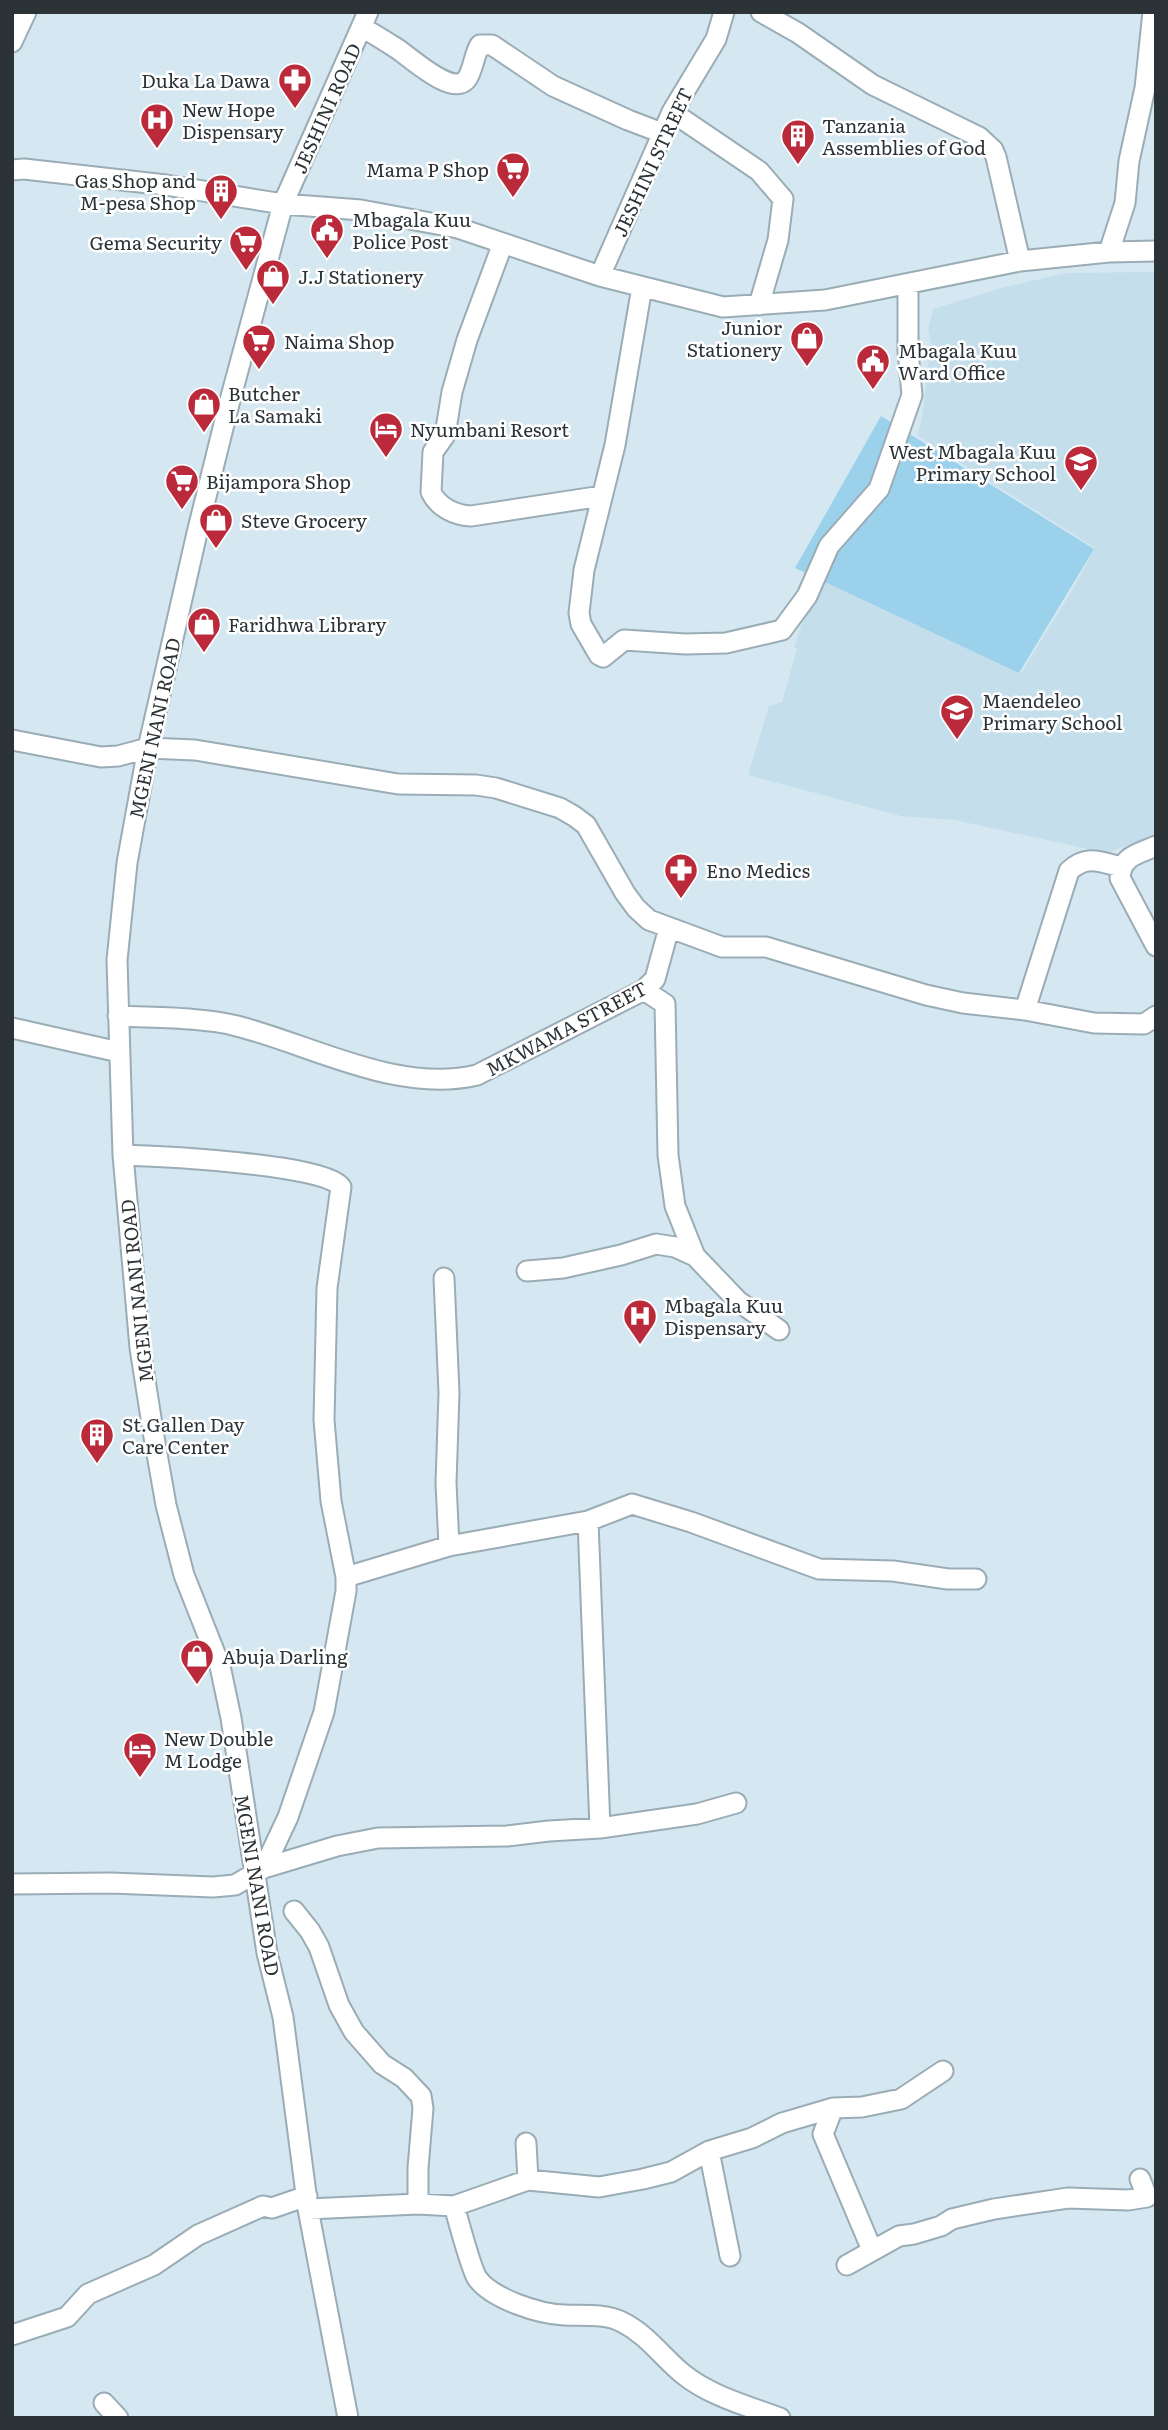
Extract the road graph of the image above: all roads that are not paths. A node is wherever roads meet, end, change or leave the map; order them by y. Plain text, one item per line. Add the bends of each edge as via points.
1 (26, 12) edge
2 (724, 12) edge
3 (761, 12) edge
4 (1153, 12) edge
5 (366, 20) edge
6 (12, 42) edge
7 (672, 113) junction
8 (662, 133) junction
9 (12, 170) edge
10 (284, 204) junction
11 (503, 243) junction
12 (1156, 251) edge
13 (1110, 252) junction
14 (1020, 261) junction
15 (600, 276) junction
16 (908, 284) junction
17 (642, 287) junction
18 (759, 305) junction
19 (602, 496) junction
20 (12, 740) edge
21 (148, 748) junction
22 (1156, 846) edge
23 (1121, 867) junction
24 (669, 928) junction
25 (1156, 946) edge
26 (644, 990) junction
27 (1025, 1010) junction
28 (118, 1016) junction
29 (1156, 1016) edge
30 (12, 1028) edge
31 (119, 1052) junction
32 (123, 1155) junction
33 (695, 1256) junction
34 (527, 1271) dead end
35 (444, 1278) dead end
36 (779, 1330) dead end
37 (589, 1521) junction
38 (449, 1546) junction
39 (346, 1577) junction
40 (976, 1580) dead end
41 (736, 1802) dead end
42 (600, 1828) junction
43 (260, 1872) junction
44 (12, 1884) edge
45 (294, 1911) dead end
46 (943, 2071) dead end
47 (833, 2108) junction
48 (526, 2143) dead end
49 (709, 2151) junction
50 (1140, 2179) dead end
51 (528, 2180) junction
52 (307, 2203) junction
53 (418, 2204) junction
54 (454, 2206) junction
55 (872, 2250) junction
56 (730, 2256) dead end
57 (847, 2265) dead end
58 (12, 2335) edge
59 (104, 2403) dead end
60 (118, 2418) edge
61 (348, 2418) edge
62 (780, 2418) edge

1 - 6 street
2 - 7 street, JESHINI STREET via 716,39
3 - 14 street via 873,85 988,144 996,157
4 - 13 street via 1125,203
5 - 8 street via 439,79 459,84 467,78 480,45 492,45 553,86
5 - 10 street, JESHINI ROAD
7 - 8 street, JESHINI STREET
7 - 18 street via 760,172 783,199 778,240
8 - 15 street, JESHINI STREET
9 - 10 street via 166,185
10 - 11 street via 361,210 458,228
10 - 21 street, MGENI NANI ROAD via 222,430
11 - 15 street
11 - 19 street via 467,340 445,435 433,452 431,492 437,503 471,516
12 - 13 street
13 - 14 street
14 - 16 street
15 - 17 street
16 - 18 street via 825,300
16 - 19 street via 912,395 879,489 829,547 807,596 782,630 726,643 629,639 600,656 579,613
17 - 18 street via 723,307
17 - 19 street
20 - 21 street via 101,757
21 - 24 street via 195,750 398,784 476,785 560,808 586,825 636,908 649,920
21 - 28 street, MGENI NANI ROAD via 127,863 117,960
22 - 23 street via 1127,859
23 - 25 street via 1121,878
23 - 27 street via 1091,860 1078,862 1069,871
24 - 26 street, MKWAMA STREET via 655,979
24 - 27 street via 722,947 766,947 926,995
26 - 28 street, MKWAMA STREET via 466,1077 420,1077 376,1070 220,1023
26 - 33 street via 665,1004 668,1155 675,1206
27 - 29 street via 1094,1023 1144,1024
28 - 31 street, MGENI NANI ROAD
30 - 31 street
31 - 32 street, MGENI NANI ROAD
32 - 39 street via 235,1161 339,1184 327,1288 324,1420 331,1501
32 - 43 street, MGENI NANI ROAD via 140,1348 166,1505 184,1575 220,1666
33 - 34 street via 656,1244 563,1268
33 - 36 street via 738,1301
35 - 38 street
37 - 38 street
37 - 40 street via 632,1504 819,1569
37 - 42 street
38 - 39 street
39 - 43 street via 324,1712 288,1817
41 - 42 street via 697,1814
42 - 43 street via 507,1836 378,1838 337,1846
43 - 44 street via 235,1885 213,1887
43 - 52 street, MGENI NANI ROAD via 267,1952 284,2017
45 - 53 street via 319,1947 339,2005 354,2032 382,2064 421,2096
46 - 47 street via 901,2099
47 - 49 street
47 - 55 street via 823,2134
48 - 51 street
49 - 51 street via 671,2172 599,2187
49 - 56 street
50 - 55 street via 1147,2197 1068,2198 994,2209 899,2236
51 - 54 street
52 - 53 street
52 - 58 street via 263,2206 198,2235 154,2264 88,2294 67,2317
52 - 61 street, MGENI NANI ROAD
53 - 54 street
54 - 62 street via 476,2276 491,2290 546,2314 618,2320 660,2350 683,2374 714,2393
55 - 57 street
59 - 60 street

